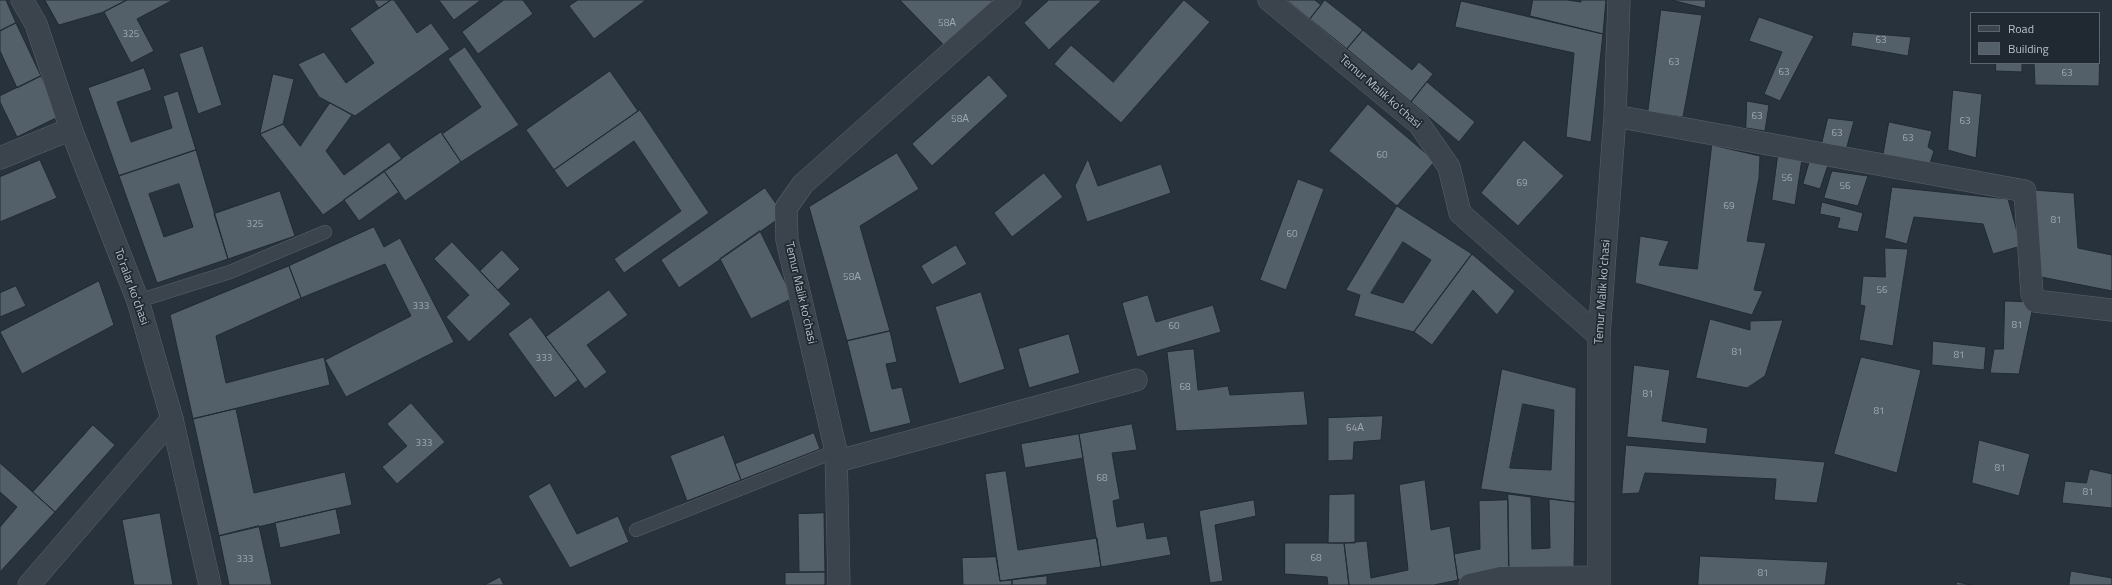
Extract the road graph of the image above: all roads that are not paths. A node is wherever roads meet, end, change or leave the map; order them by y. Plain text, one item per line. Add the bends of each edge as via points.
1 (22, 0) edge
2 (1010, 0) edge
3 (1269, 0) edge
4 (1619, 0) edge
5 (1615, 116) junction
6 (70, 129) junction
7 (0, 158) edge
8 (325, 232) dead end
9 (138, 302) junction
10 (2112, 310) edge
11 (1599, 336) junction
12 (1136, 380) dead end
13 (172, 419) junction
14 (837, 456) junction
15 (636, 530) dead end
16 (1599, 581) edge
17 (29, 585) edge
18 (210, 585) edge
19 (839, 585) edge
20 (1470, 585) edge

1 - 6 street, Toʻralar koʻchasi via 36,24
2 - 14 street, Temur Malik ko'chasi via 803,184 786,208 787,240
3 - 11 street, Temur Malik ko'chasi via 1419,124 1449,167 1460,213
4 - 5 street, Temur Malik koʻchasi
5 - 10 street via 2025,191 2032,294 2035,301
5 - 11 street, Temur Malik koʻchasi
6 - 7 street
6 - 9 street, Toʻralar koʻchasi
8 - 9 lane via 230,272
9 - 13 street, Toʻralar koʻchasi
11 - 16 street, Temur Malik koʻchasi
12 - 14 street
13 - 17 street
13 - 18 street, Toʻralar koʻchasi
14 - 15 lane
14 - 19 street, Temur Malik ko'chasi
16 - 20 street via 1500,578

